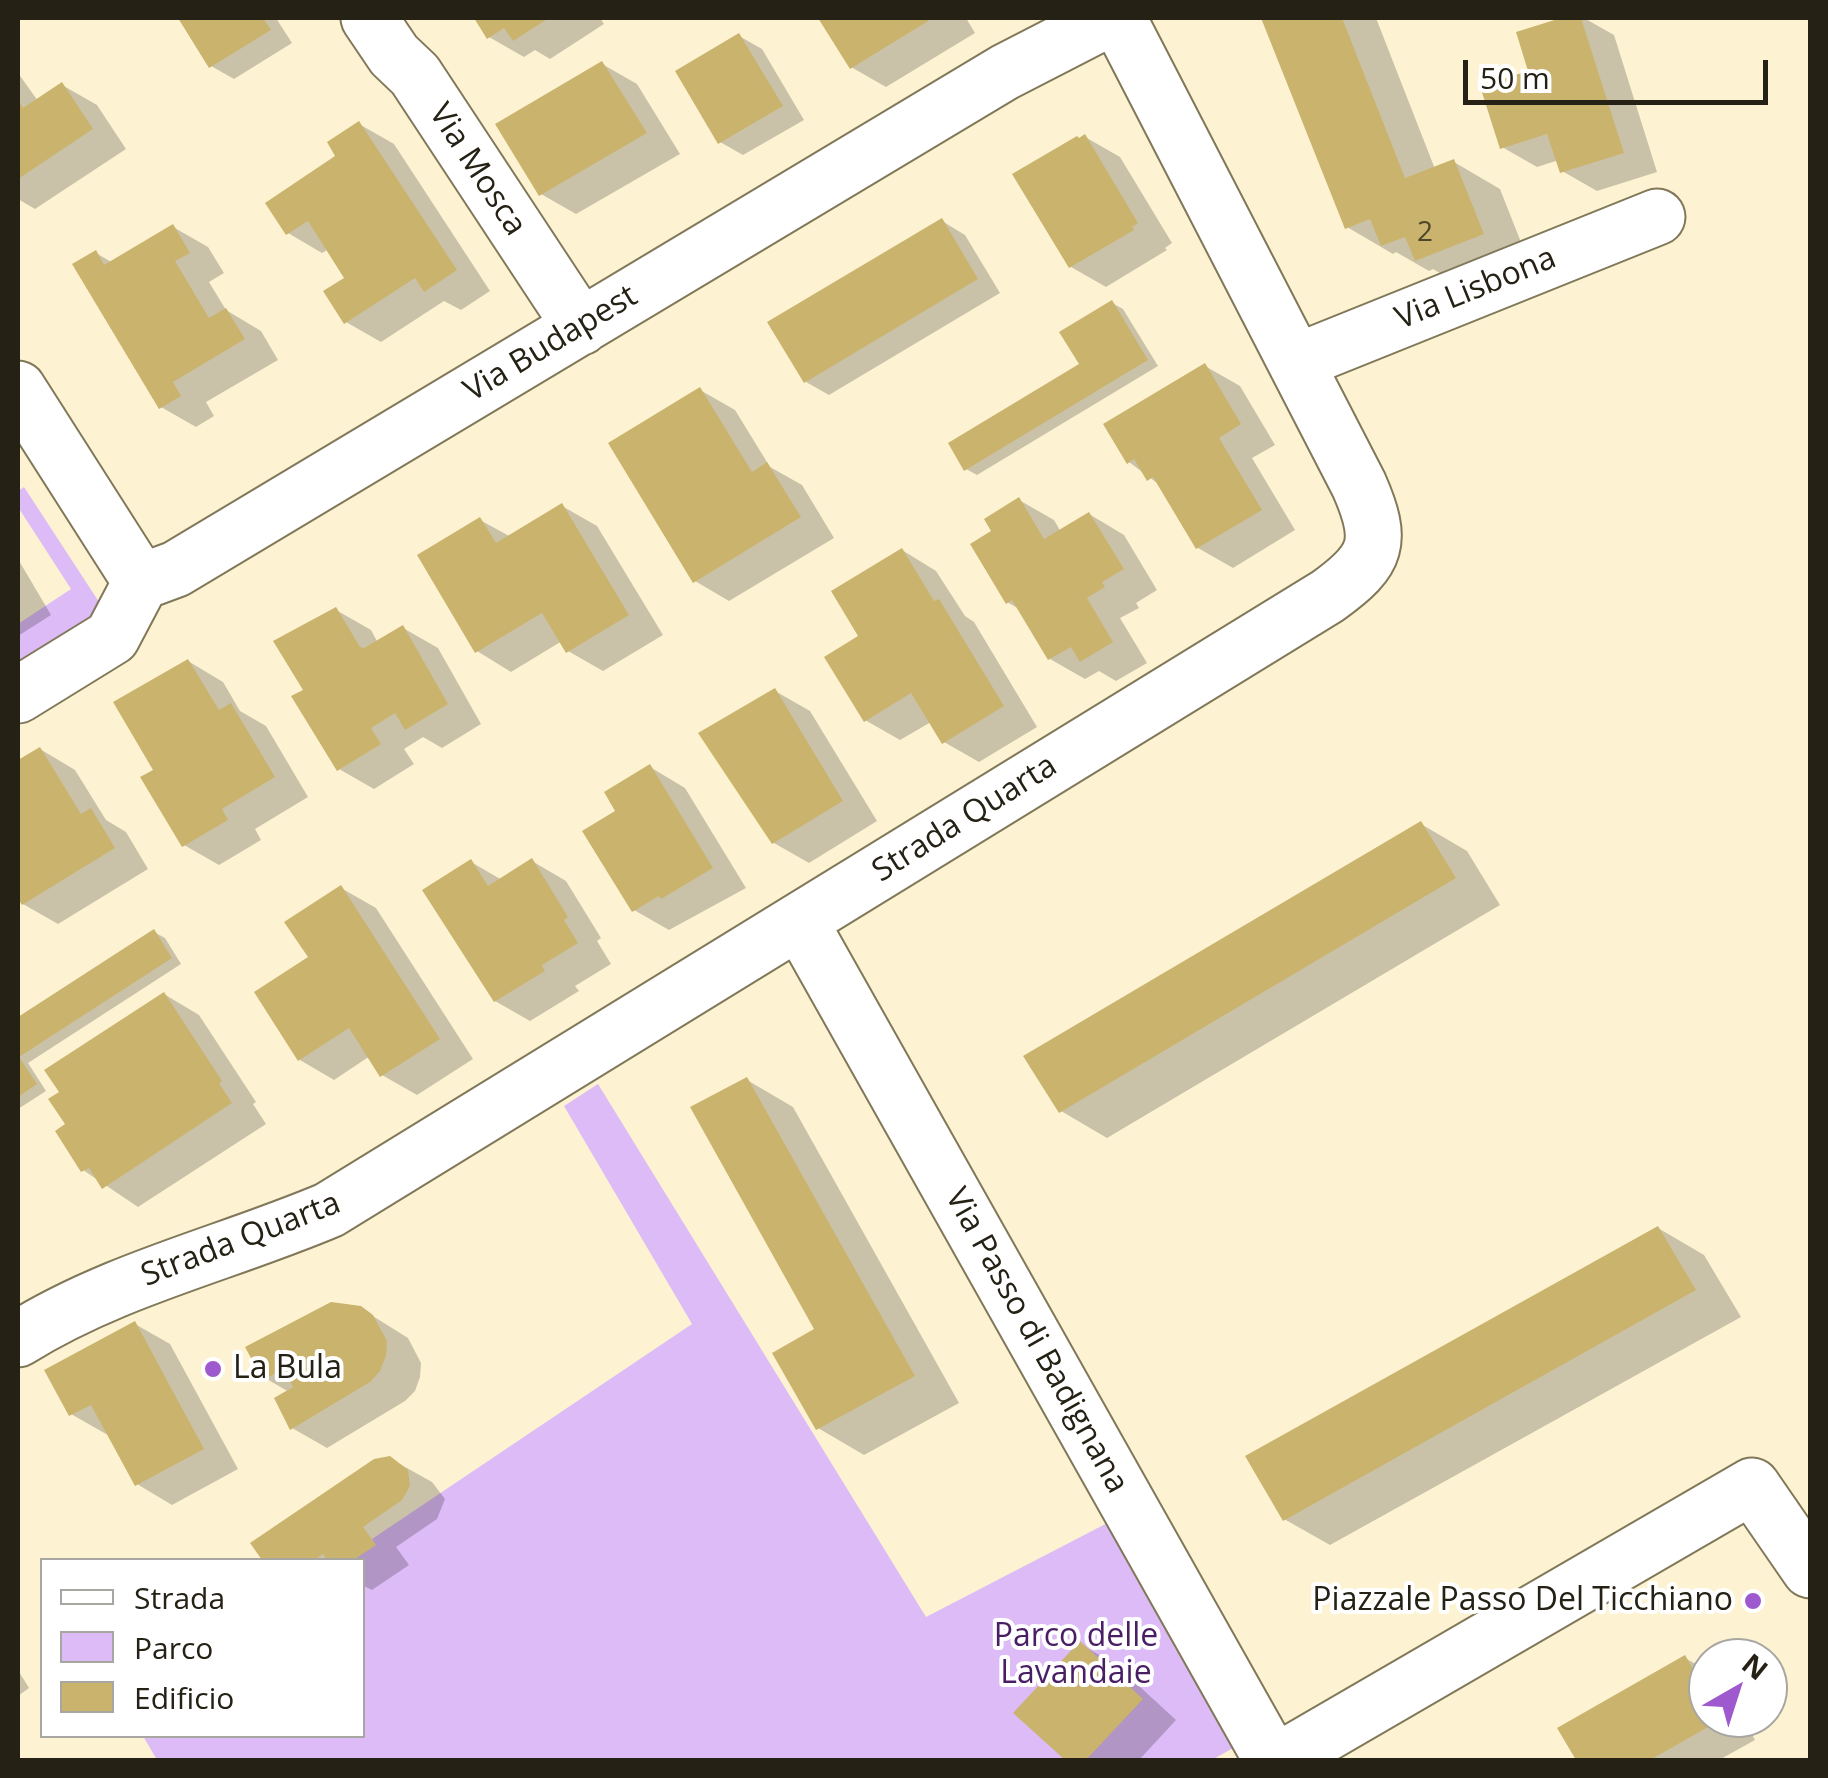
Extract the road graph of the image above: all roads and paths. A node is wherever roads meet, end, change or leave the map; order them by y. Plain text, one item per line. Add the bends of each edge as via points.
1 (1110, 18) edge
2 (1118, 18) edge
3 (378, 32) edge
4 (1657, 217) dead end
5 (580, 327) junction
6 (1296, 362) junction
7 (18, 388) edge
8 (141, 582) junction
9 (18, 695) edge
10 (800, 922) junction
11 (18, 1339) edge
12 (1810, 1570) edge
13 (1272, 1760) edge
14 (1280, 1760) edge

1 - 5 street, Via Budapest via 1005,72
2 - 6 street, Strada Quarta
3 - 5 street, Via Mosca via 415,75
4 - 6 street, Via Lisbona
5 - 8 street, Via Budapest via 176,569
6 - 10 street, Strada Quarta via 1372,520 1374,546 1354,577
7 - 8 street
8 - 9 street via 112,637
10 - 11 street, Strada Quarta via 330,1210 62,1311
10 - 13 street, Via Passo di Badignana
12 - 14 street via 1752,1486

